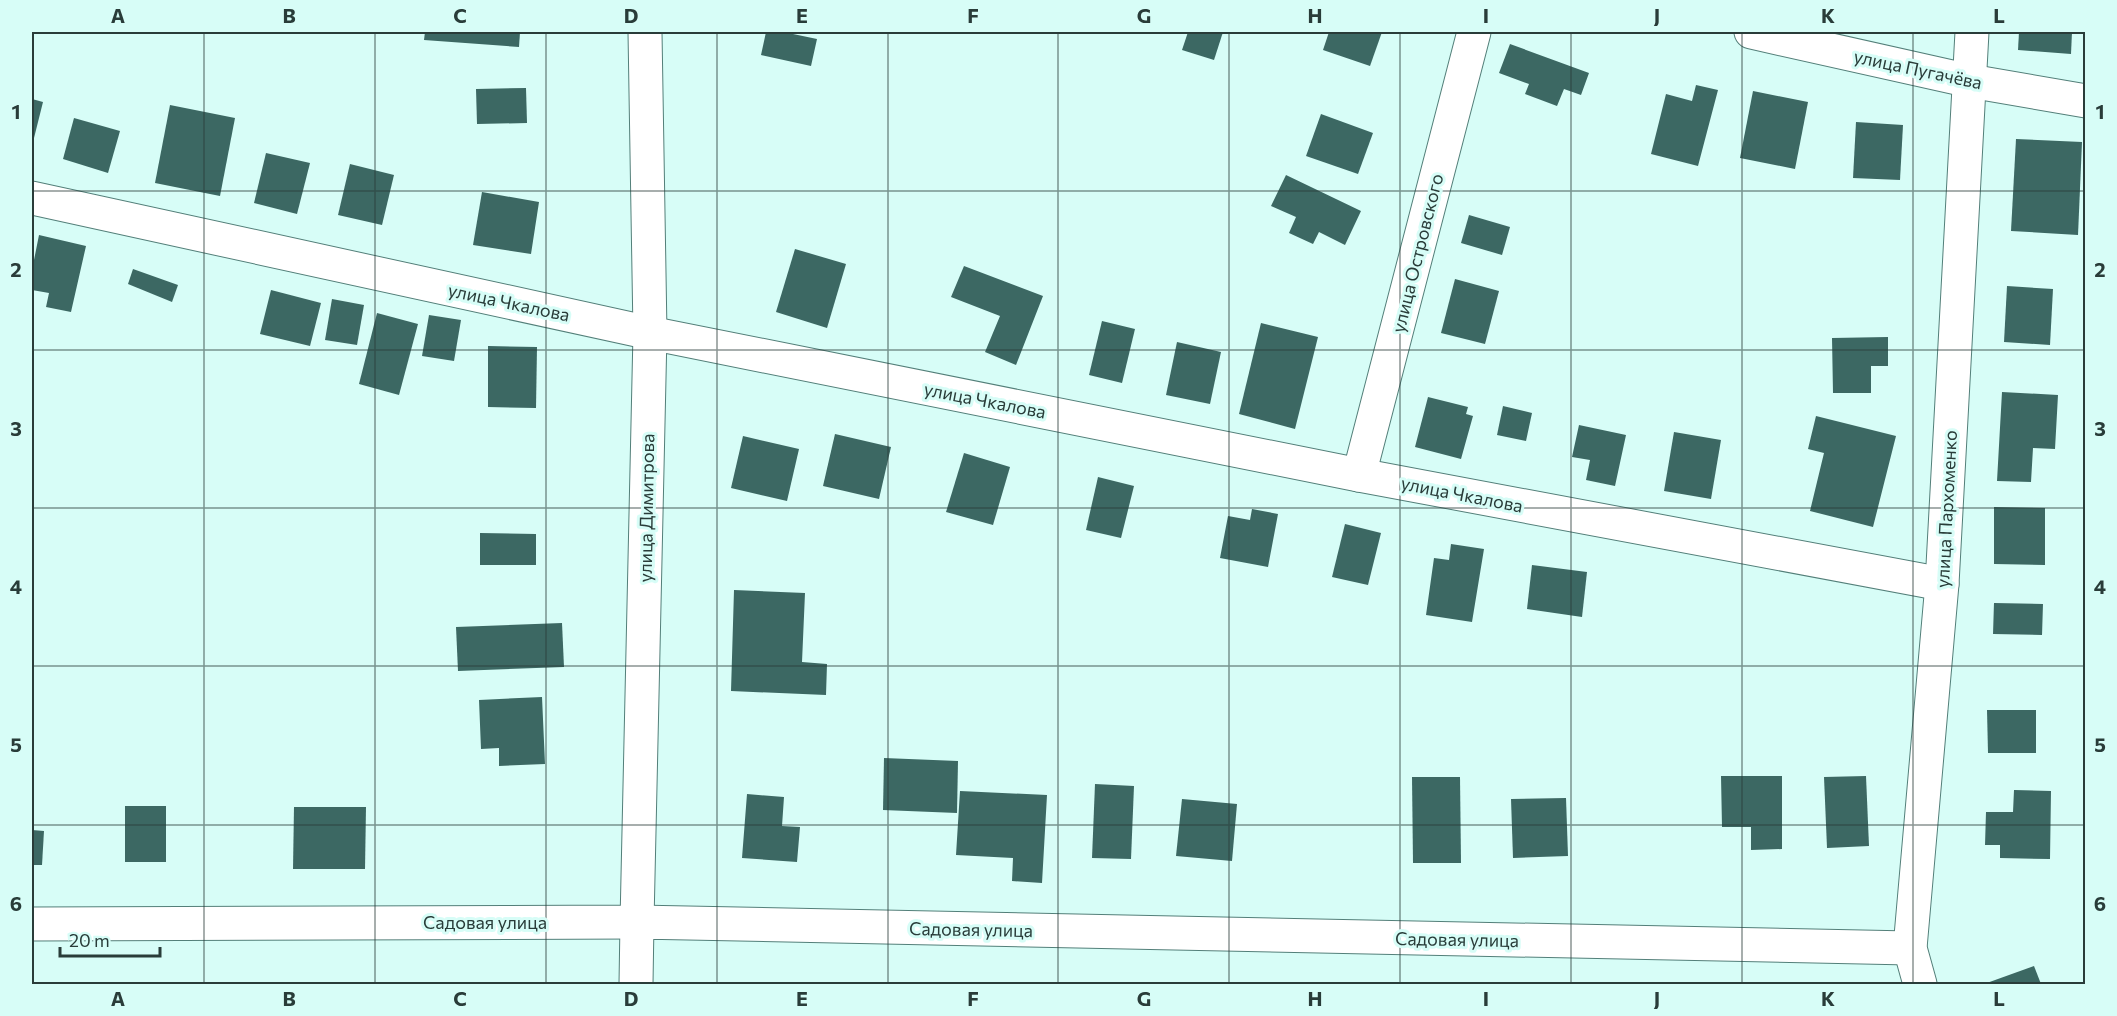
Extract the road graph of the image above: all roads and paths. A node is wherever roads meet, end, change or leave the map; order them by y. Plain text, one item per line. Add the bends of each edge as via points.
1 (645, 32) edge
2 (1474, 32) edge
3 (1751, 32) edge
4 (1972, 32) edge
5 (1970, 81) junction
6 (2085, 101) edge
7 (32, 198) edge
8 (650, 333) junction
9 (1359, 475) junction
10 (1942, 584) junction
11 (637, 922) junction
12 (32, 924) edge
13 (1910, 948) junction
14 (636, 984) edge
15 (1920, 984) edge

1 - 8 street, улица Димитрова
2 - 9 street, улица Островского
3 - 5 street, улица Пугачёва
4 - 5 street, улица Пархоменко
5 - 6 street, улица Пугачёва
5 - 10 street, улица Пархоменко
7 - 8 street, улица Чкалова
8 - 9 street, улица Чкалова
8 - 11 street, улица Димитрова
9 - 10 street, улица Чкалова
10 - 13 street, улица Пархоменко
11 - 12 street, Садовая улица
11 - 13 street, Садовая улица
11 - 14 street, улица Димитрова
13 - 15 street, улица Пархоменко

